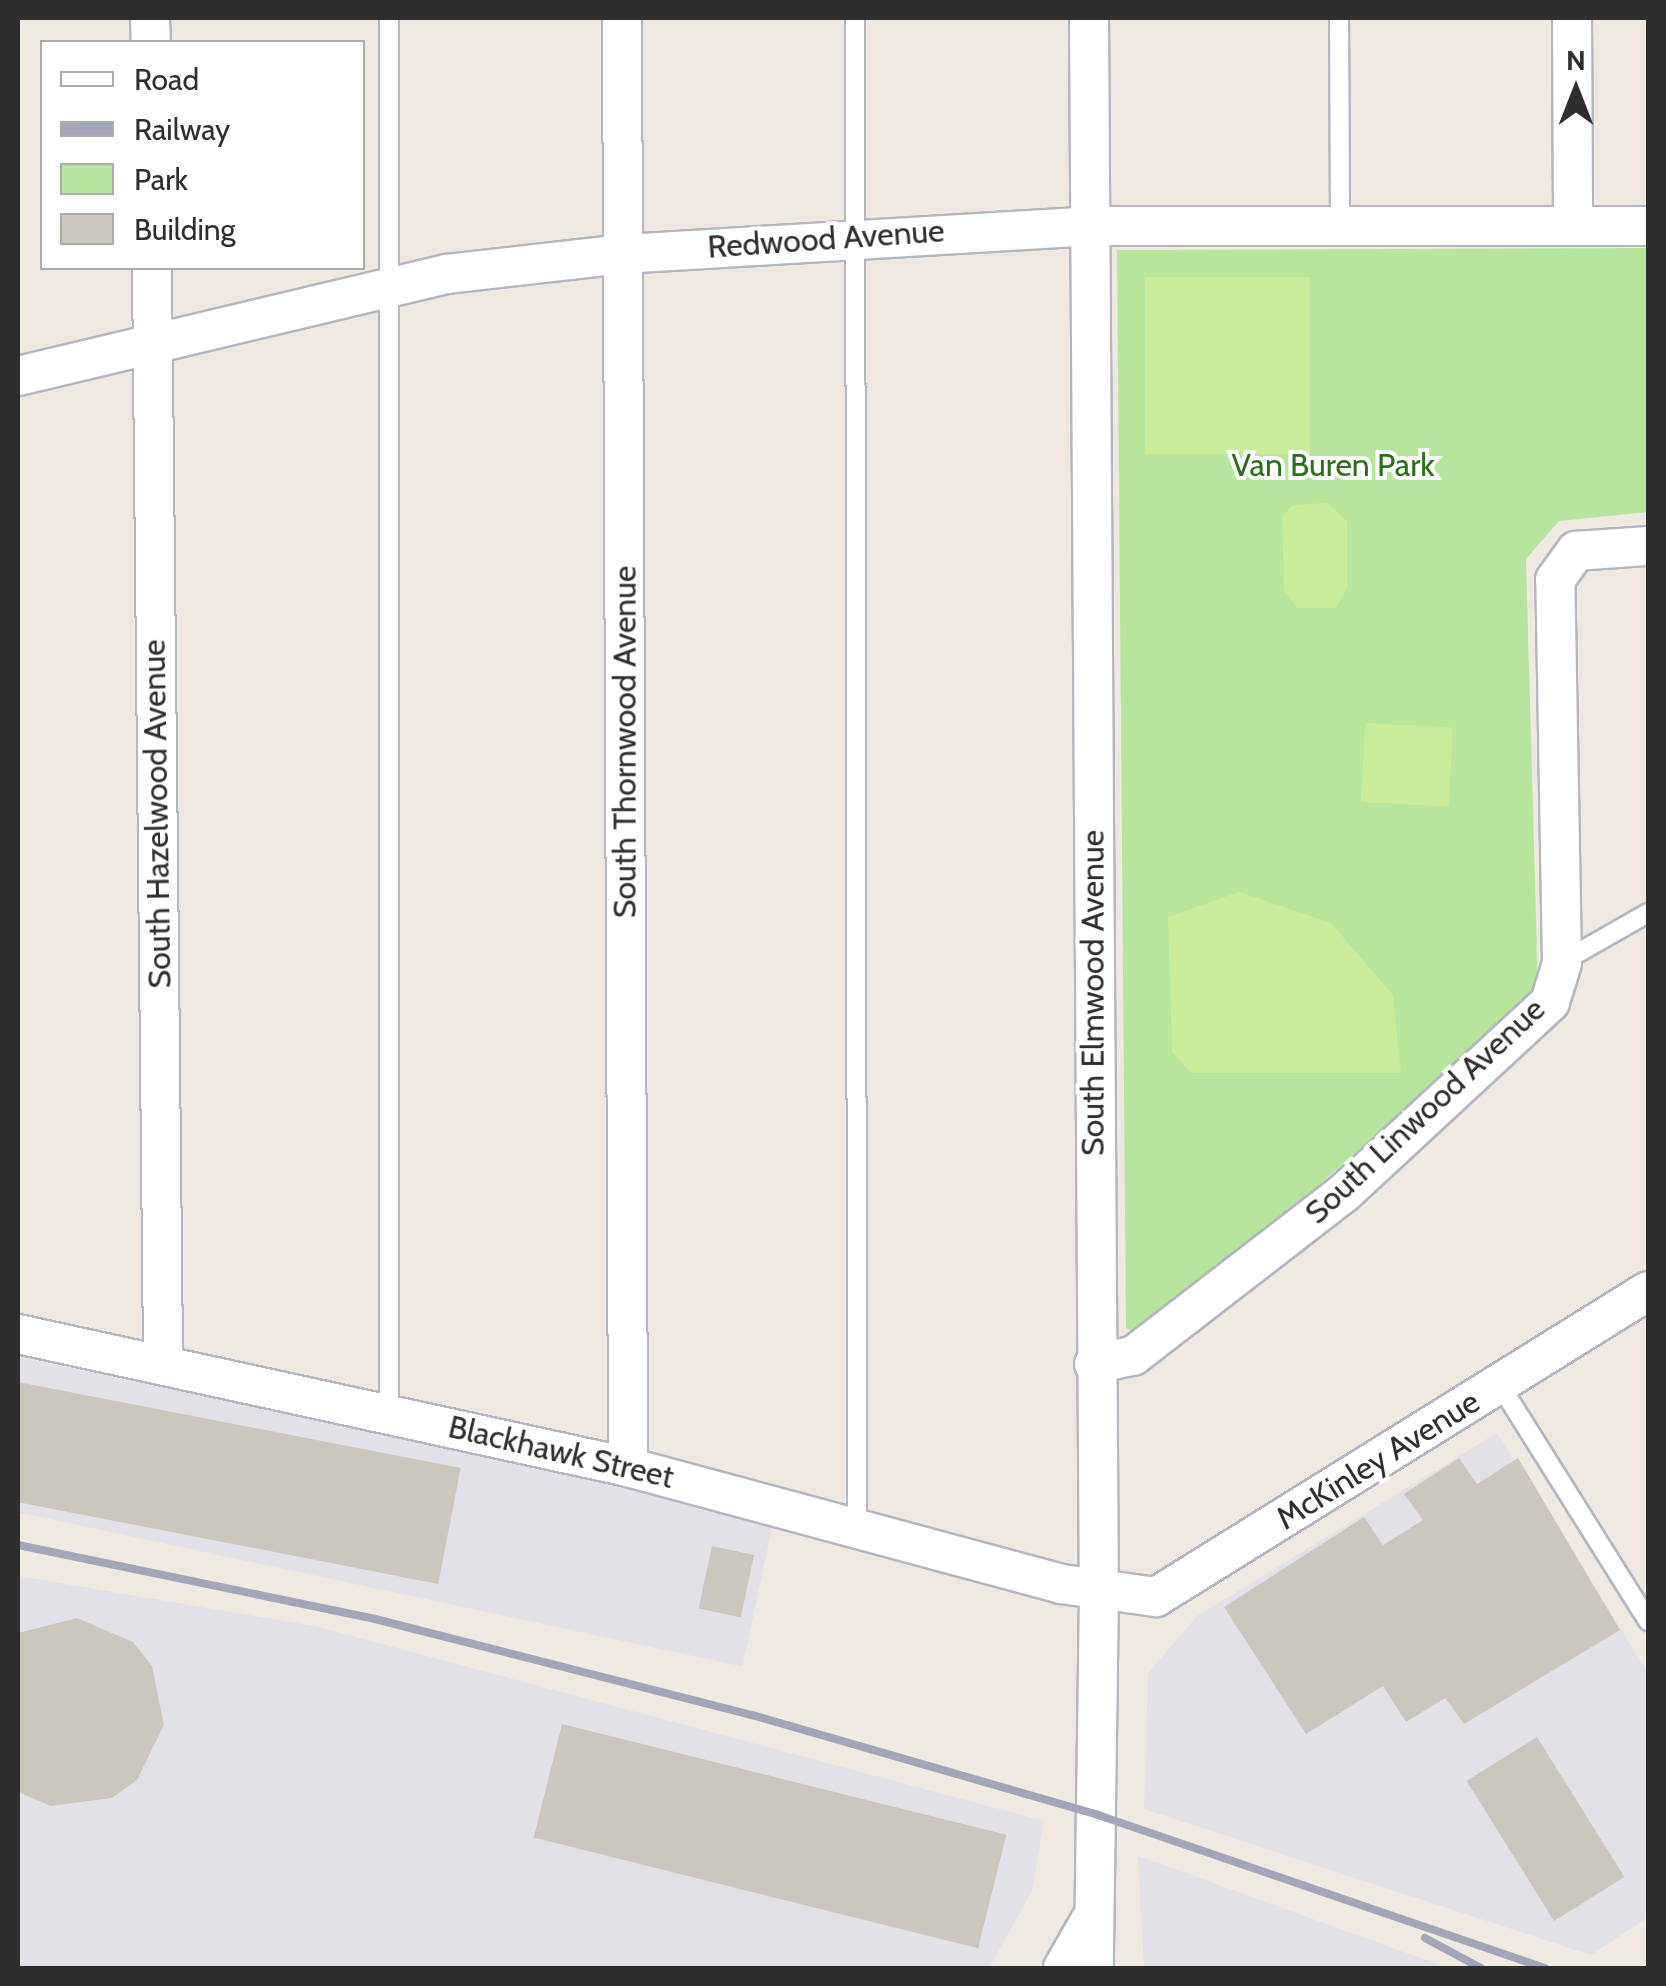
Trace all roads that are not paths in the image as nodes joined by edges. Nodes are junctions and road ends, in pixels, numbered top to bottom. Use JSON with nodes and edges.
{"nodes":[{"id":1,"x":389,"y":18,"type":"edge"},
{"id":2,"x":622,"y":18,"type":"edge"},
{"id":3,"x":855,"y":18,"type":"edge"},
{"id":4,"x":1089,"y":18,"type":"edge"},
{"id":5,"x":1339,"y":18,"type":"edge"},
{"id":6,"x":1572,"y":18,"type":"edge"},
{"id":7,"x":1090,"y":226,"type":"junction"},
{"id":8,"x":1573,"y":226,"type":"junction"},
{"id":9,"x":1648,"y":226,"type":"edge"},
{"id":10,"x":1340,"y":228,"type":"junction"},
{"id":11,"x":856,"y":236,"type":"junction"},
{"id":12,"x":623,"y":254,"type":"junction"},
{"id":13,"x":152,"y":270,"type":"edge"},
{"id":14,"x":393,"y":285,"type":"junction"},
{"id":15,"x":153,"y":340,"type":"junction"},
{"id":16,"x":18,"y":376,"type":"edge"},
{"id":17,"x":1648,"y":546,"type":"edge"},
{"id":18,"x":1648,"y":912,"type":"edge"},
{"id":19,"x":1562,"y":963,"type":"junction"},
{"id":20,"x":1648,"y":1291,"type":"edge"},
{"id":21,"x":18,"y":1334,"type":"edge"},
{"id":22,"x":163,"y":1361,"type":"junction"},
{"id":23,"x":1094,"y":1364,"type":"junction"},
{"id":24,"x":1500,"y":1385,"type":"junction"},
{"id":25,"x":389,"y":1411,"type":"junction"},
{"id":26,"x":628,"y":1467,"type":"junction"},
{"id":27,"x":857,"y":1525,"type":"junction"},
{"id":28,"x":1099,"y":1592,"type":"junction"},
{"id":29,"x":1648,"y":1621,"type":"edge"},
{"id":30,"x":1092,"y":1919,"type":"junction"},
{"id":31,"x":1063,"y":1968,"type":"edge"},
{"id":32,"x":1094,"y":1968,"type":"edge"}],
"edges":[{"from":1,"to":14,"type":"lane"},
{"from":2,"to":12,"type":"street","name":"South Thornwood Avenue"},
{"from":3,"to":11,"type":"lane"},
{"from":4,"to":7,"type":"street","name":"South Elmwood Avenue"},
{"from":5,"to":10,"type":"lane"},
{"from":6,"to":8,"type":"street"},
{"from":7,"to":10,"type":"street","name":"Redwood Avenue"},
{"from":7,"to":11,"type":"street","name":"Redwood Avenue"},
{"from":7,"to":23,"type":"street","name":"South Elmwood Avenue"},
{"from":8,"to":9,"type":"street","name":"Redwood Avenue"},
{"from":8,"to":10,"type":"street","name":"Redwood Avenue"},
{"from":11,"to":12,"type":"street","name":"Redwood Avenue"},
{"from":11,"to":27,"type":"lane"},
{"from":12,"to":14,"type":"street","name":"Redwood Avenue"},
{"from":12,"to":26,"type":"street","name":"South Thornwood Avenue"},
{"from":13,"to":15,"type":"street","name":"South Hazelwood Avenue"},
{"from":14,"to":15,"type":"street","name":"Redwood Avenue"},
{"from":14,"to":25,"type":"lane"},
{"from":15,"to":16,"type":"street","name":"Redwood Avenue"},
{"from":15,"to":22,"type":"street","name":"South Hazelwood Avenue"},
{"from":17,"to":19,"type":"street","name":"South Linwood Avenue"},
{"from":18,"to":19,"type":"lane"},
{"from":19,"to":23,"type":"street","name":"South Linwood Avenue"},
{"from":20,"to":24,"type":"street","name":"McKinley Avenue"},
{"from":21,"to":22,"type":"street","name":"Blackhawk Street"},
{"from":22,"to":25,"type":"street","name":"Blackhawk Street"},
{"from":23,"to":28,"type":"street","name":"South Elmwood Avenue"},
{"from":24,"to":28,"type":"street","name":"McKinley Avenue"},
{"from":24,"to":29,"type":"lane"},
{"from":25,"to":26,"type":"street","name":"Blackhawk Street"},
{"from":26,"to":27,"type":"street","name":"Blackhawk Street"},
{"from":27,"to":28,"type":"street","name":"Blackhawk Street"},
{"from":28,"to":30,"type":"street","name":"South Elmwood Avenue"},
{"from":30,"to":31,"type":"street"},
{"from":30,"to":32,"type":"street","name":"South Elmwood Avenue"}]}
